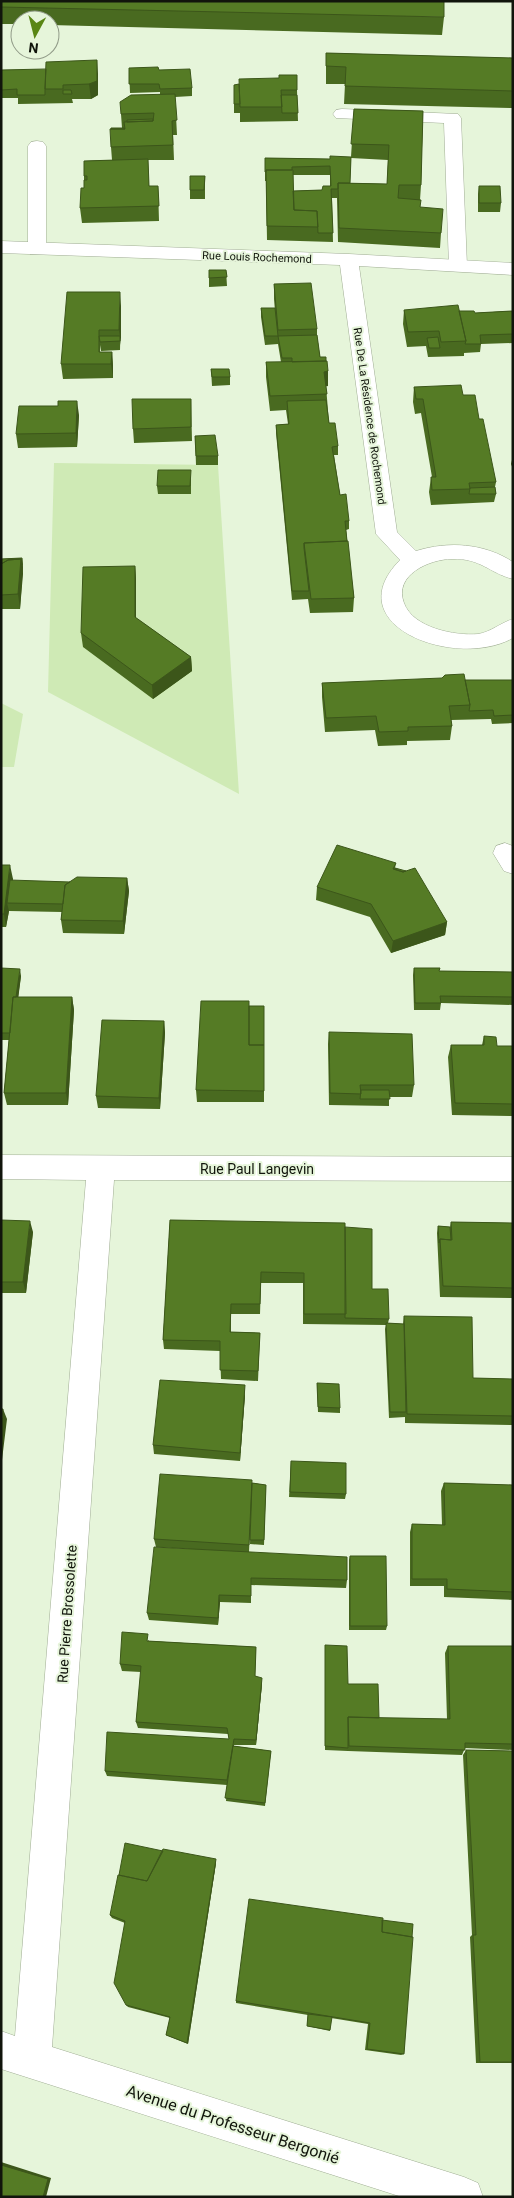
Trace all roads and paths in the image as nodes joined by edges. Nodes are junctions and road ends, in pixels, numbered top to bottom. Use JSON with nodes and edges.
{"nodes":[{"id":1,"x":342,"y":114,"type":"dead end"},
{"id":2,"x":37,"y":146,"type":"dead end"},
{"id":3,"x":1,"y":248,"type":"edge"},
{"id":4,"x":37,"y":250,"type":"junction"},
{"id":5,"x":349,"y":260,"type":"junction"},
{"id":6,"x":458,"y":266,"type":"junction"},
{"id":7,"x":513,"y":269,"type":"edge"},
{"id":8,"x":414,"y":562,"type":"junction"},
{"id":9,"x":513,"y":572,"type":"edge"},
{"id":10,"x":513,"y":627,"type":"edge"},
{"id":11,"x":1,"y":1167,"type":"edge"},
{"id":12,"x":101,"y":1168,"type":"junction"},
{"id":13,"x":513,"y":1169,"type":"edge"},
{"id":14,"x":17,"y":2055,"type":"edge"},
{"id":15,"x":464,"y":2197,"type":"edge"}],
"edges":[{"from":1,"to":6,"type":"street"},
{"from":2,"to":4,"type":"street"},
{"from":3,"to":4,"type":"street","name":"Rue Louis Rochemond"},
{"from":4,"to":5,"type":"street","name":"Rue Louis Rochemond"},
{"from":5,"to":6,"type":"street","name":"Rue Louis Rochemond"},
{"from":5,"to":8,"type":"street","name":"Rue De La Résidence de Rochemond"},
{"from":6,"to":7,"type":"street","name":"Rue Louis Rochemond"},
{"from":8,"to":9,"type":"street"},
{"from":8,"to":10,"type":"street"},
{"from":11,"to":12,"type":"street","name":"Rue Paul Langevin"},
{"from":12,"to":13,"type":"street","name":"Rue Paul Langevin"},
{"from":12,"to":14,"type":"street","name":"Rue Pierre Brossolette"},
{"from":14,"to":15,"type":"street","name":"Avenue du Professeur Bergonié"}]}
